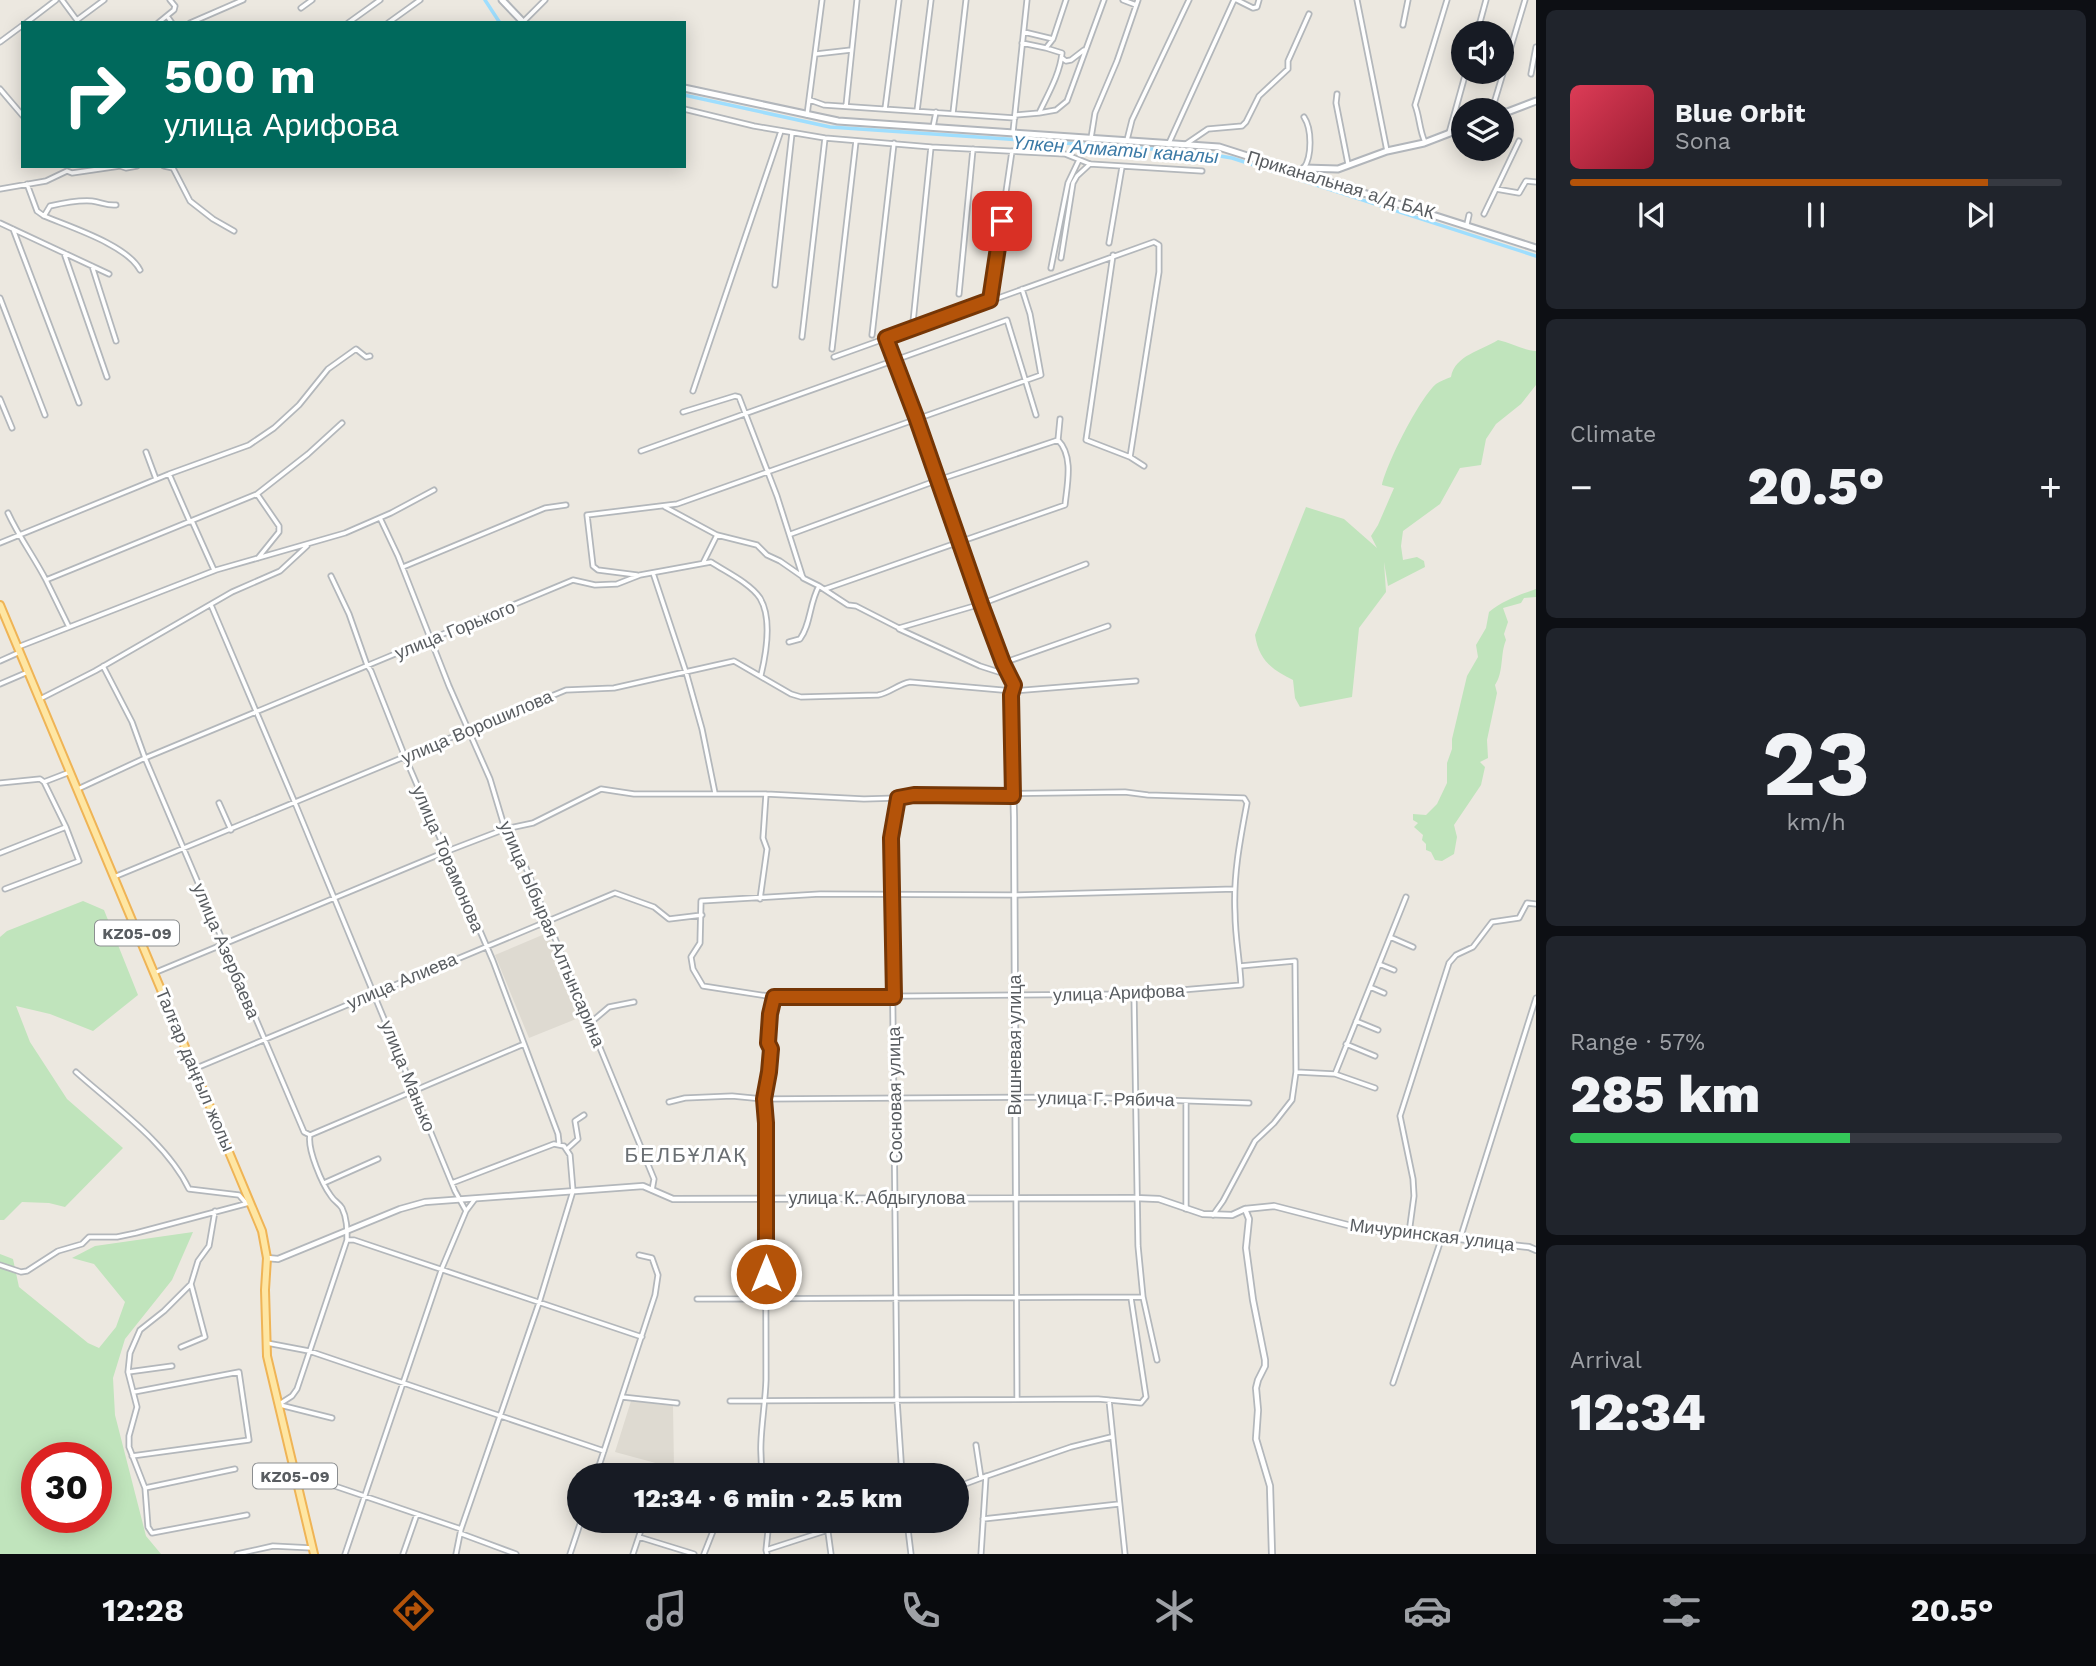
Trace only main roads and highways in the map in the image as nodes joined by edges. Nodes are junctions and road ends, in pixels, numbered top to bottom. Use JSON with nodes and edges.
{"nodes":[{"id":1,"x":502,"y":0,"type":"edge"},
{"id":2,"x":523,"y":21,"type":"edge"},
{"id":3,"x":686,"y":88,"type":"edge"},
{"id":4,"x":1536,"y":102,"type":"edge"},
{"id":5,"x":1514,"y":110,"type":"edge"},
{"id":6,"x":1451,"y":132,"type":"edge"},
{"id":7,"x":1303,"y":171,"type":"junction"},
{"id":8,"x":1536,"y":248,"type":"edge"},
{"id":9,"x":0,"y":605,"type":"edge"},
{"id":10,"x":313,"y":1551,"type":"edge"}],
"edges":[{"from":1,"to":2,"type":"main road"},
{"from":3,"to":7,"type":"main road","name":"Приканальная а/д БАК"},
{"from":4,"to":5,"type":"main road"},
{"from":6,"to":7,"type":"main road"},
{"from":7,"to":8,"type":"main road","name":"Приканальная а/д БАК"},
{"from":9,"to":10,"type":"main road","name":"Талғар даңғыл жолы","number":"KZ05-09"}]}
